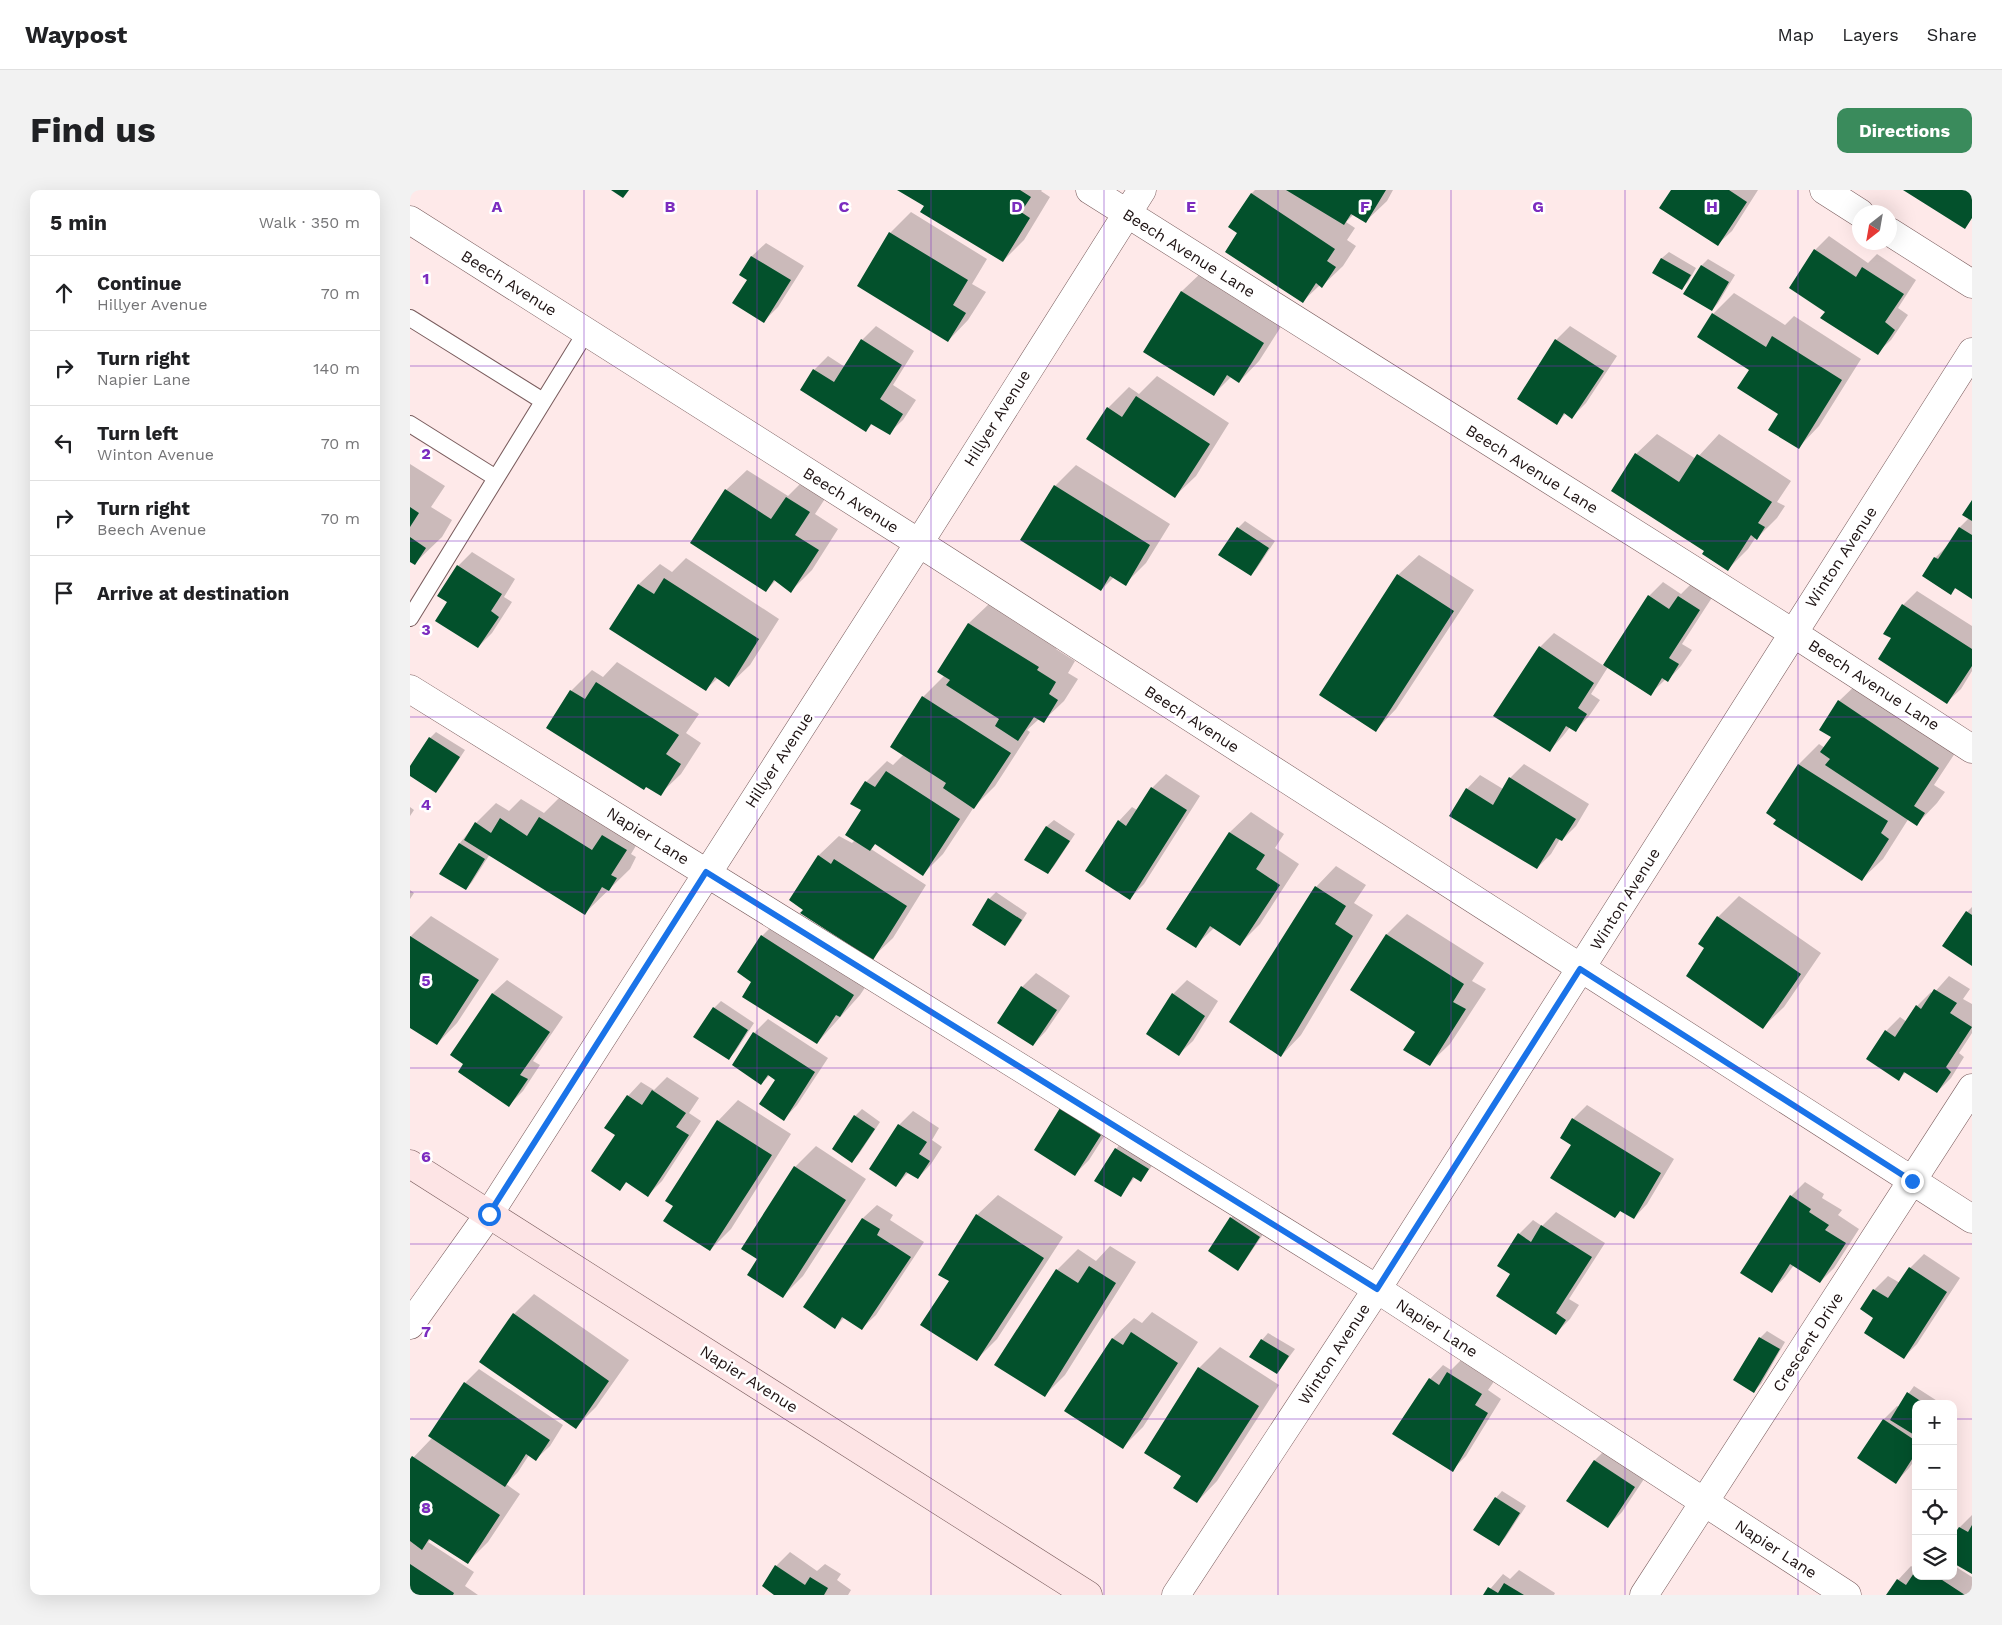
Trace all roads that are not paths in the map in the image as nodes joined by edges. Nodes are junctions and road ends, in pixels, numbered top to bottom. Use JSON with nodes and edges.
{"nodes":[{"id":1,"x":1090,"y":190,"type":"edge"},
{"id":2,"x":1142,"y":190,"type":"edge"},
{"id":3,"x":1824,"y":190,"type":"edge"},
{"id":4,"x":1852,"y":208,"type":"edge"},
{"id":5,"x":1126,"y":214,"type":"junction"},
{"id":6,"x":410,"y":220,"type":"edge"},
{"id":7,"x":1897,"y":236,"type":"edge"},
{"id":8,"x":1972,"y":284,"type":"edge"},
{"id":9,"x":410,"y":318,"type":"edge"},
{"id":10,"x":586,"y":332,"type":"junction"},
{"id":11,"x":1972,"y":352,"type":"edge"},
{"id":12,"x":544,"y":401,"type":"junction"},
{"id":13,"x":410,"y":424,"type":"edge"},
{"id":14,"x":496,"y":478,"type":"junction"},
{"id":15,"x":919,"y":543,"type":"junction"},
{"id":16,"x":410,"y":618,"type":"edge"},
{"id":17,"x":1793,"y":633,"type":"junction"},
{"id":18,"x":410,"y":690,"type":"edge"},
{"id":19,"x":1972,"y":749,"type":"edge"},
{"id":20,"x":706,"y":872,"type":"junction"},
{"id":21,"x":1580,"y":969,"type":"junction"},
{"id":22,"x":1972,"y":1088,"type":"edge"},
{"id":23,"x":410,"y":1164,"type":"edge"},
{"id":24,"x":1912,"y":1181,"type":"junction"},
{"id":25,"x":489,"y":1214,"type":"junction"},
{"id":26,"x":1972,"y":1219,"type":"edge"},
{"id":27,"x":1377,"y":1289,"type":"junction"},
{"id":28,"x":410,"y":1325,"type":"edge"},
{"id":29,"x":1704,"y":1502,"type":"junction"},
{"id":30,"x":1088,"y":1595,"type":"edge"},
{"id":31,"x":1176,"y":1595,"type":"edge"},
{"id":32,"x":1644,"y":1595,"type":"edge"},
{"id":33,"x":1847,"y":1595,"type":"edge"}],
"edges":[{"from":1,"to":5,"type":"street","name":"Beech Avenue Lane"},
{"from":2,"to":5,"type":"street","name":"Hillyer Avenue"},
{"from":3,"to":4,"type":"street"},
{"from":5,"to":15,"type":"street","name":"Hillyer Avenue"},
{"from":5,"to":17,"type":"street","name":"Beech Avenue Lane"},
{"from":6,"to":10,"type":"street","name":"Beech Avenue"},
{"from":7,"to":8,"type":"street"},
{"from":9,"to":12,"type":"lane"},
{"from":10,"to":12,"type":"lane"},
{"from":10,"to":15,"type":"street","name":"Beech Avenue"},
{"from":11,"to":17,"type":"street","name":"Winton Avenue"},
{"from":12,"to":14,"type":"lane"},
{"from":13,"to":14,"type":"lane"},
{"from":14,"to":16,"type":"lane"},
{"from":15,"to":20,"type":"street","name":"Hillyer Avenue"},
{"from":15,"to":21,"type":"street","name":"Beech Avenue"},
{"from":17,"to":19,"type":"street","name":"Beech Avenue Lane"},
{"from":17,"to":21,"type":"street","name":"Winton Avenue"},
{"from":18,"to":20,"type":"street","name":"Napier Lane"},
{"from":20,"to":25,"type":"street","name":"Hillyer Avenue"},
{"from":20,"to":27,"type":"street","name":"Napier Lane"},
{"from":21,"to":24,"type":"street","name":"Beech Avenue"},
{"from":21,"to":27,"type":"street","name":"Winton Avenue"},
{"from":22,"to":24,"type":"street","name":"Crescent Drive"},
{"from":23,"to":25,"type":"street","name":"Napier Avenue"},
{"from":24,"to":26,"type":"street","name":"Beech Avenue"},
{"from":24,"to":29,"type":"street","name":"Crescent Drive"},
{"from":25,"to":28,"type":"street","name":"Hillyer Avenue"},
{"from":25,"to":30,"type":"street","name":"Napier Avenue"},
{"from":27,"to":29,"type":"street","name":"Napier Lane"},
{"from":27,"to":31,"type":"street","name":"Winton Avenue"},
{"from":29,"to":32,"type":"street","name":"Crescent Drive"},
{"from":29,"to":33,"type":"street","name":"Napier Lane"}]}
